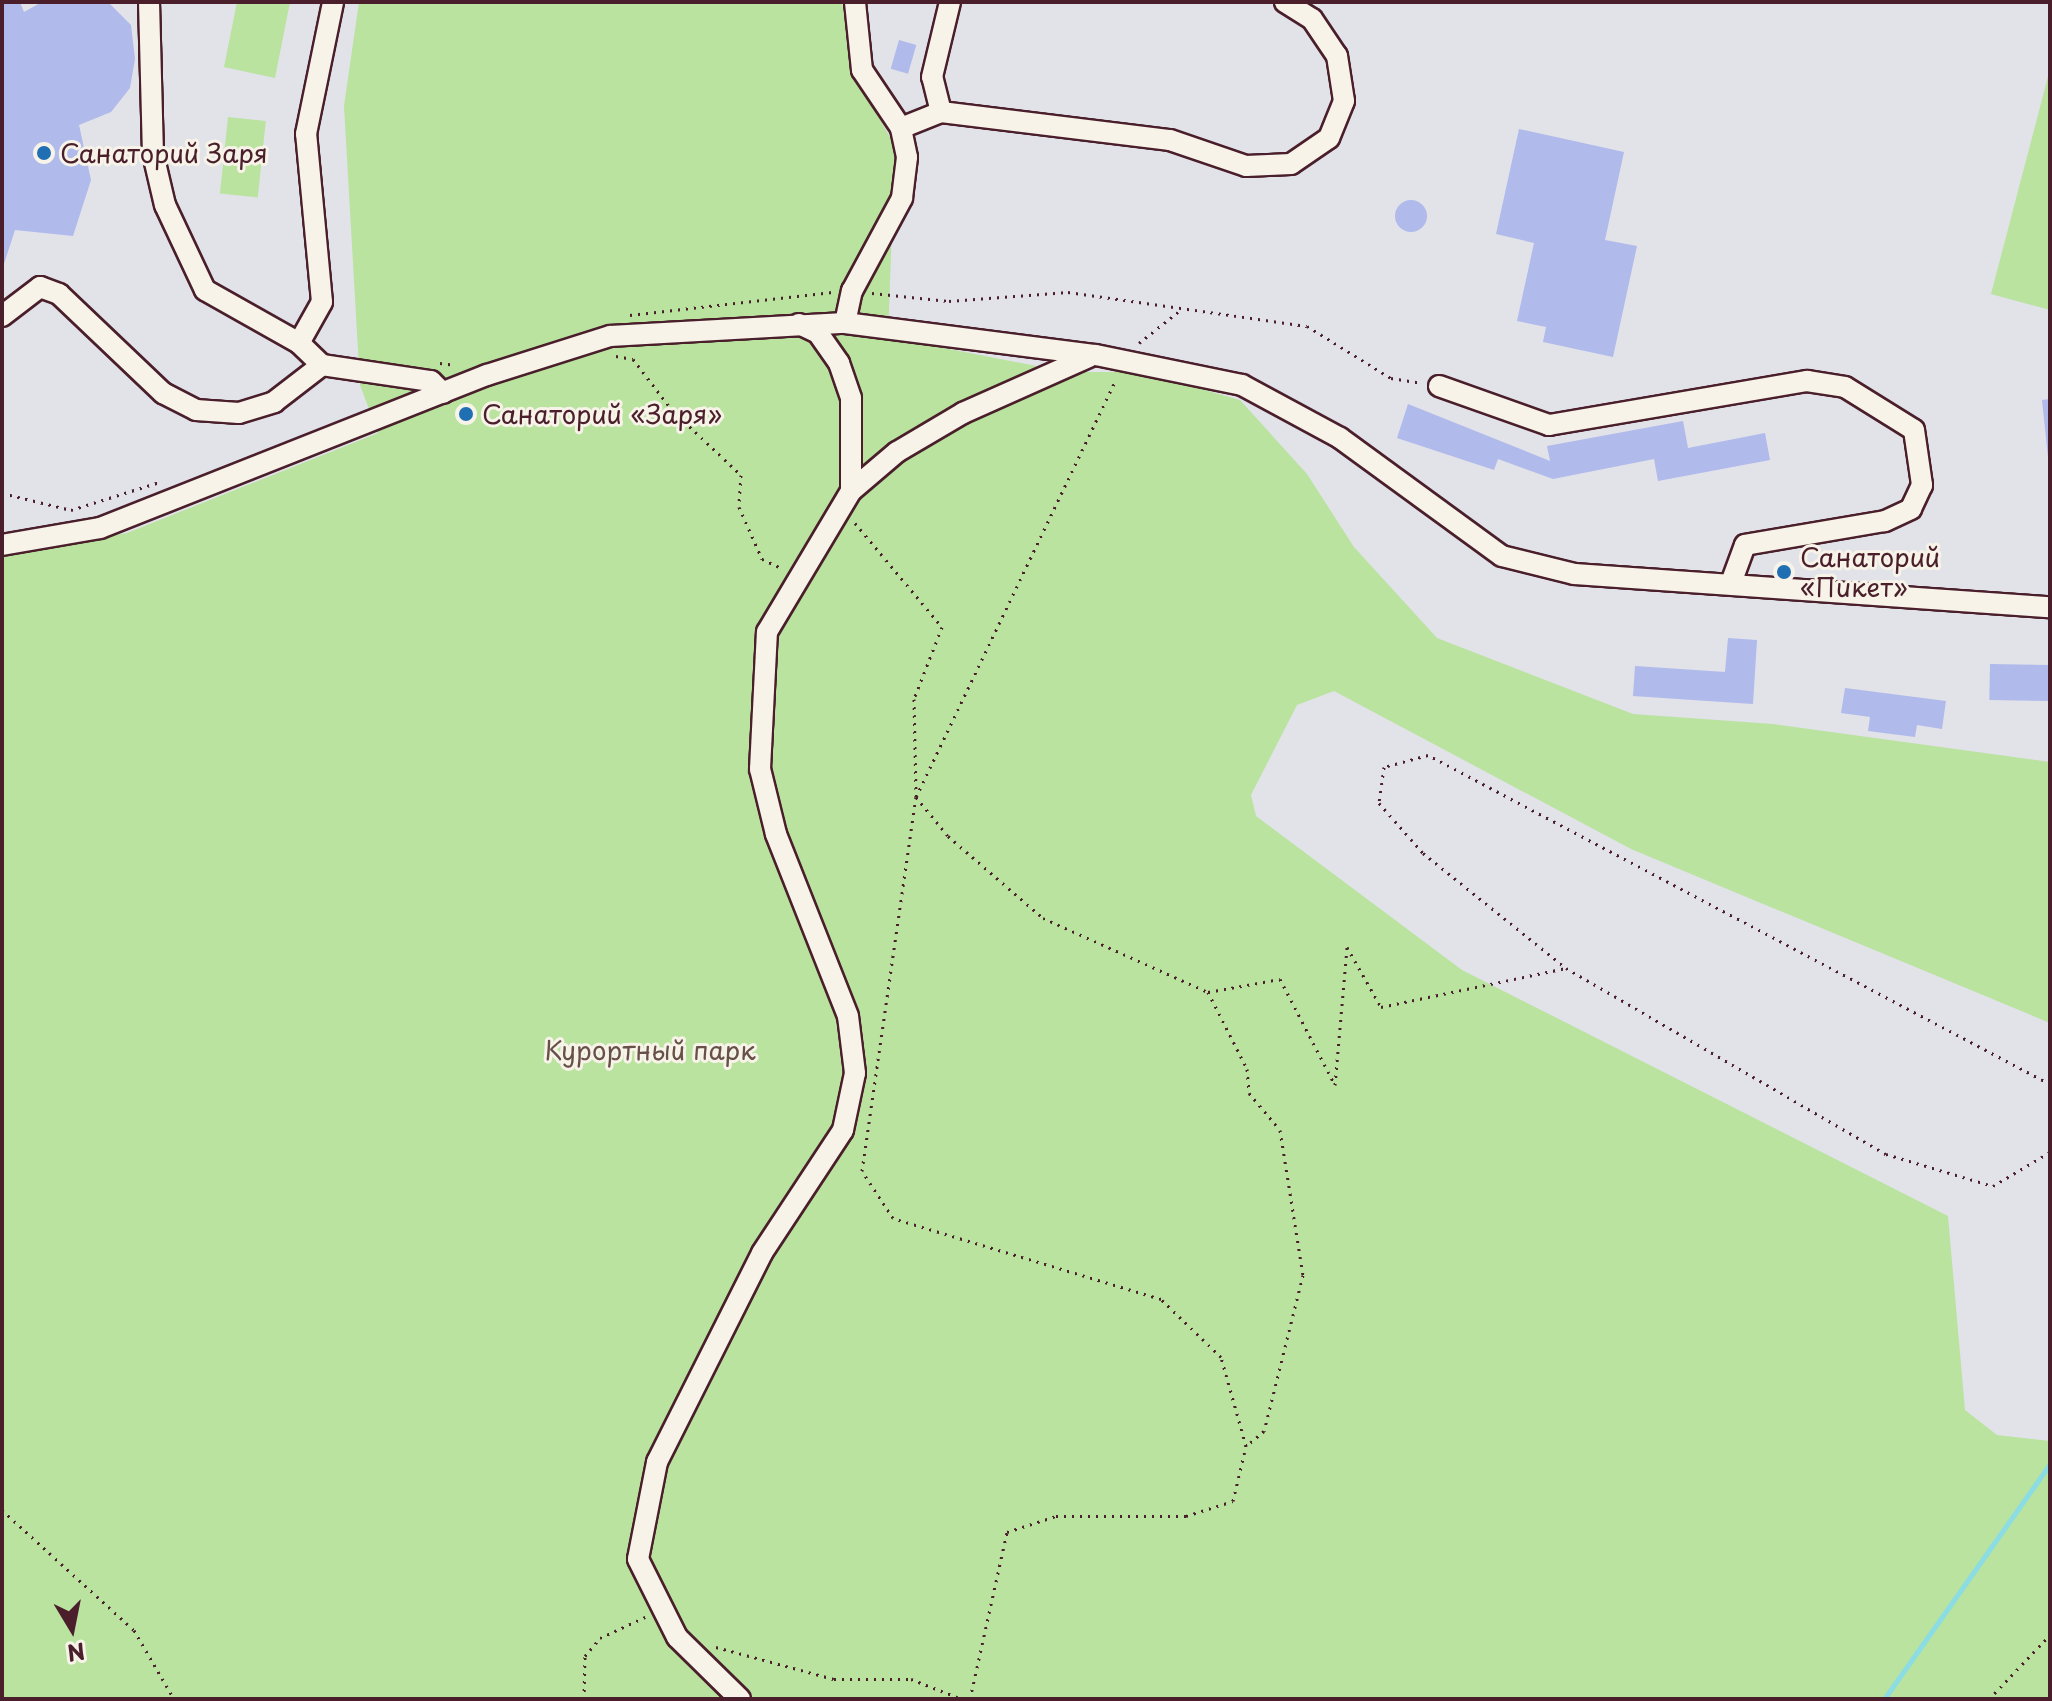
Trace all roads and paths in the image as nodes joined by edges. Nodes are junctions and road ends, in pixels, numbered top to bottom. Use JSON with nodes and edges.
{"nodes":[{"id":1,"x":149,"y":2,"type":"edge"},
{"id":2,"x":333,"y":2,"type":"edge"},
{"id":3,"x":855,"y":2,"type":"edge"},
{"id":4,"x":950,"y":2,"type":"edge"},
{"id":5,"x":1285,"y":2,"type":"edge"},
{"id":6,"x":941,"y":112,"type":"junction"},
{"id":7,"x":901,"y":128,"type":"junction"},
{"id":8,"x":2,"y":316,"type":"edge"},
{"id":9,"x":796,"y":323,"type":"junction"},
{"id":10,"x":845,"y":323,"type":"junction"},
{"id":11,"x":299,"y":343,"type":"junction"},
{"id":12,"x":611,"y":355,"type":"dead end"},
{"id":13,"x":1096,"y":355,"type":"junction"},
{"id":14,"x":1126,"y":359,"type":"junction"},
{"id":15,"x":322,"y":365,"type":"junction"},
{"id":16,"x":1439,"y":386,"type":"joint"},
{"id":17,"x":443,"y":393,"type":"junction"},
{"id":18,"x":846,"y":498,"type":"junction"},
{"id":19,"x":2,"y":545,"type":"edge"},
{"id":20,"x":797,"y":576,"type":"junction"},
{"id":21,"x":1731,"y":583,"type":"junction"},
{"id":22,"x":2050,"y":607,"type":"edge"},
{"id":23,"x":916,"y":797,"type":"junction"},
{"id":24,"x":1566,"y":968,"type":"junction"},
{"id":25,"x":1208,"y":992,"type":"junction"},
{"id":26,"x":2050,"y":1084,"type":"edge"},
{"id":27,"x":2050,"y":1152,"type":"edge"},
{"id":28,"x":1246,"y":1446,"type":"junction"},
{"id":29,"x":2,"y":1510,"type":"edge"},
{"id":30,"x":659,"y":1611,"type":"junction"},
{"id":31,"x":2050,"y":1635,"type":"edge"},
{"id":32,"x":710,"y":1646,"type":"dead end"},
{"id":33,"x":174,"y":1699,"type":"edge"},
{"id":34,"x":584,"y":1699,"type":"edge"},
{"id":35,"x":740,"y":1699,"type":"edge"},
{"id":36,"x":962,"y":1699,"type":"edge"},
{"id":37,"x":970,"y":1699,"type":"edge"},
{"id":38,"x":1989,"y":1699,"type":"edge"}],
"edges":[{"from":1,"to":11,"type":"street"},
{"from":2,"to":11,"type":"street"},
{"from":3,"to":7,"type":"street"},
{"from":4,"to":6,"type":"street"},
{"from":5,"to":6,"type":"street"},
{"from":6,"to":7,"type":"street"},
{"from":7,"to":10,"type":"street"},
{"from":8,"to":15,"type":"street"},
{"from":9,"to":10,"type":"street"},
{"from":9,"to":17,"type":"street"},
{"from":9,"to":18,"type":"street"},
{"from":10,"to":13,"type":"street"},
{"from":11,"to":15,"type":"street"},
{"from":12,"to":20,"type":"path"},
{"from":13,"to":14,"type":"street"},
{"from":13,"to":18,"type":"street"},
{"from":14,"to":16,"type":"path"},
{"from":14,"to":21,"type":"street"},
{"from":14,"to":23,"type":"path"},
{"from":15,"to":17,"type":"street"},
{"from":16,"to":21,"type":"street"},
{"from":17,"to":19,"type":"street"},
{"from":18,"to":20,"type":"street"},
{"from":18,"to":23,"type":"path"},
{"from":20,"to":30,"type":"street"},
{"from":21,"to":22,"type":"street"},
{"from":23,"to":25,"type":"path"},
{"from":23,"to":28,"type":"path"},
{"from":24,"to":25,"type":"path"},
{"from":24,"to":26,"type":"path"},
{"from":24,"to":27,"type":"path"},
{"from":25,"to":28,"type":"path"},
{"from":28,"to":37,"type":"path"},
{"from":29,"to":33,"type":"path"},
{"from":30,"to":34,"type":"path"},
{"from":30,"to":35,"type":"street"},
{"from":31,"to":38,"type":"path"},
{"from":32,"to":36,"type":"path"}]}
